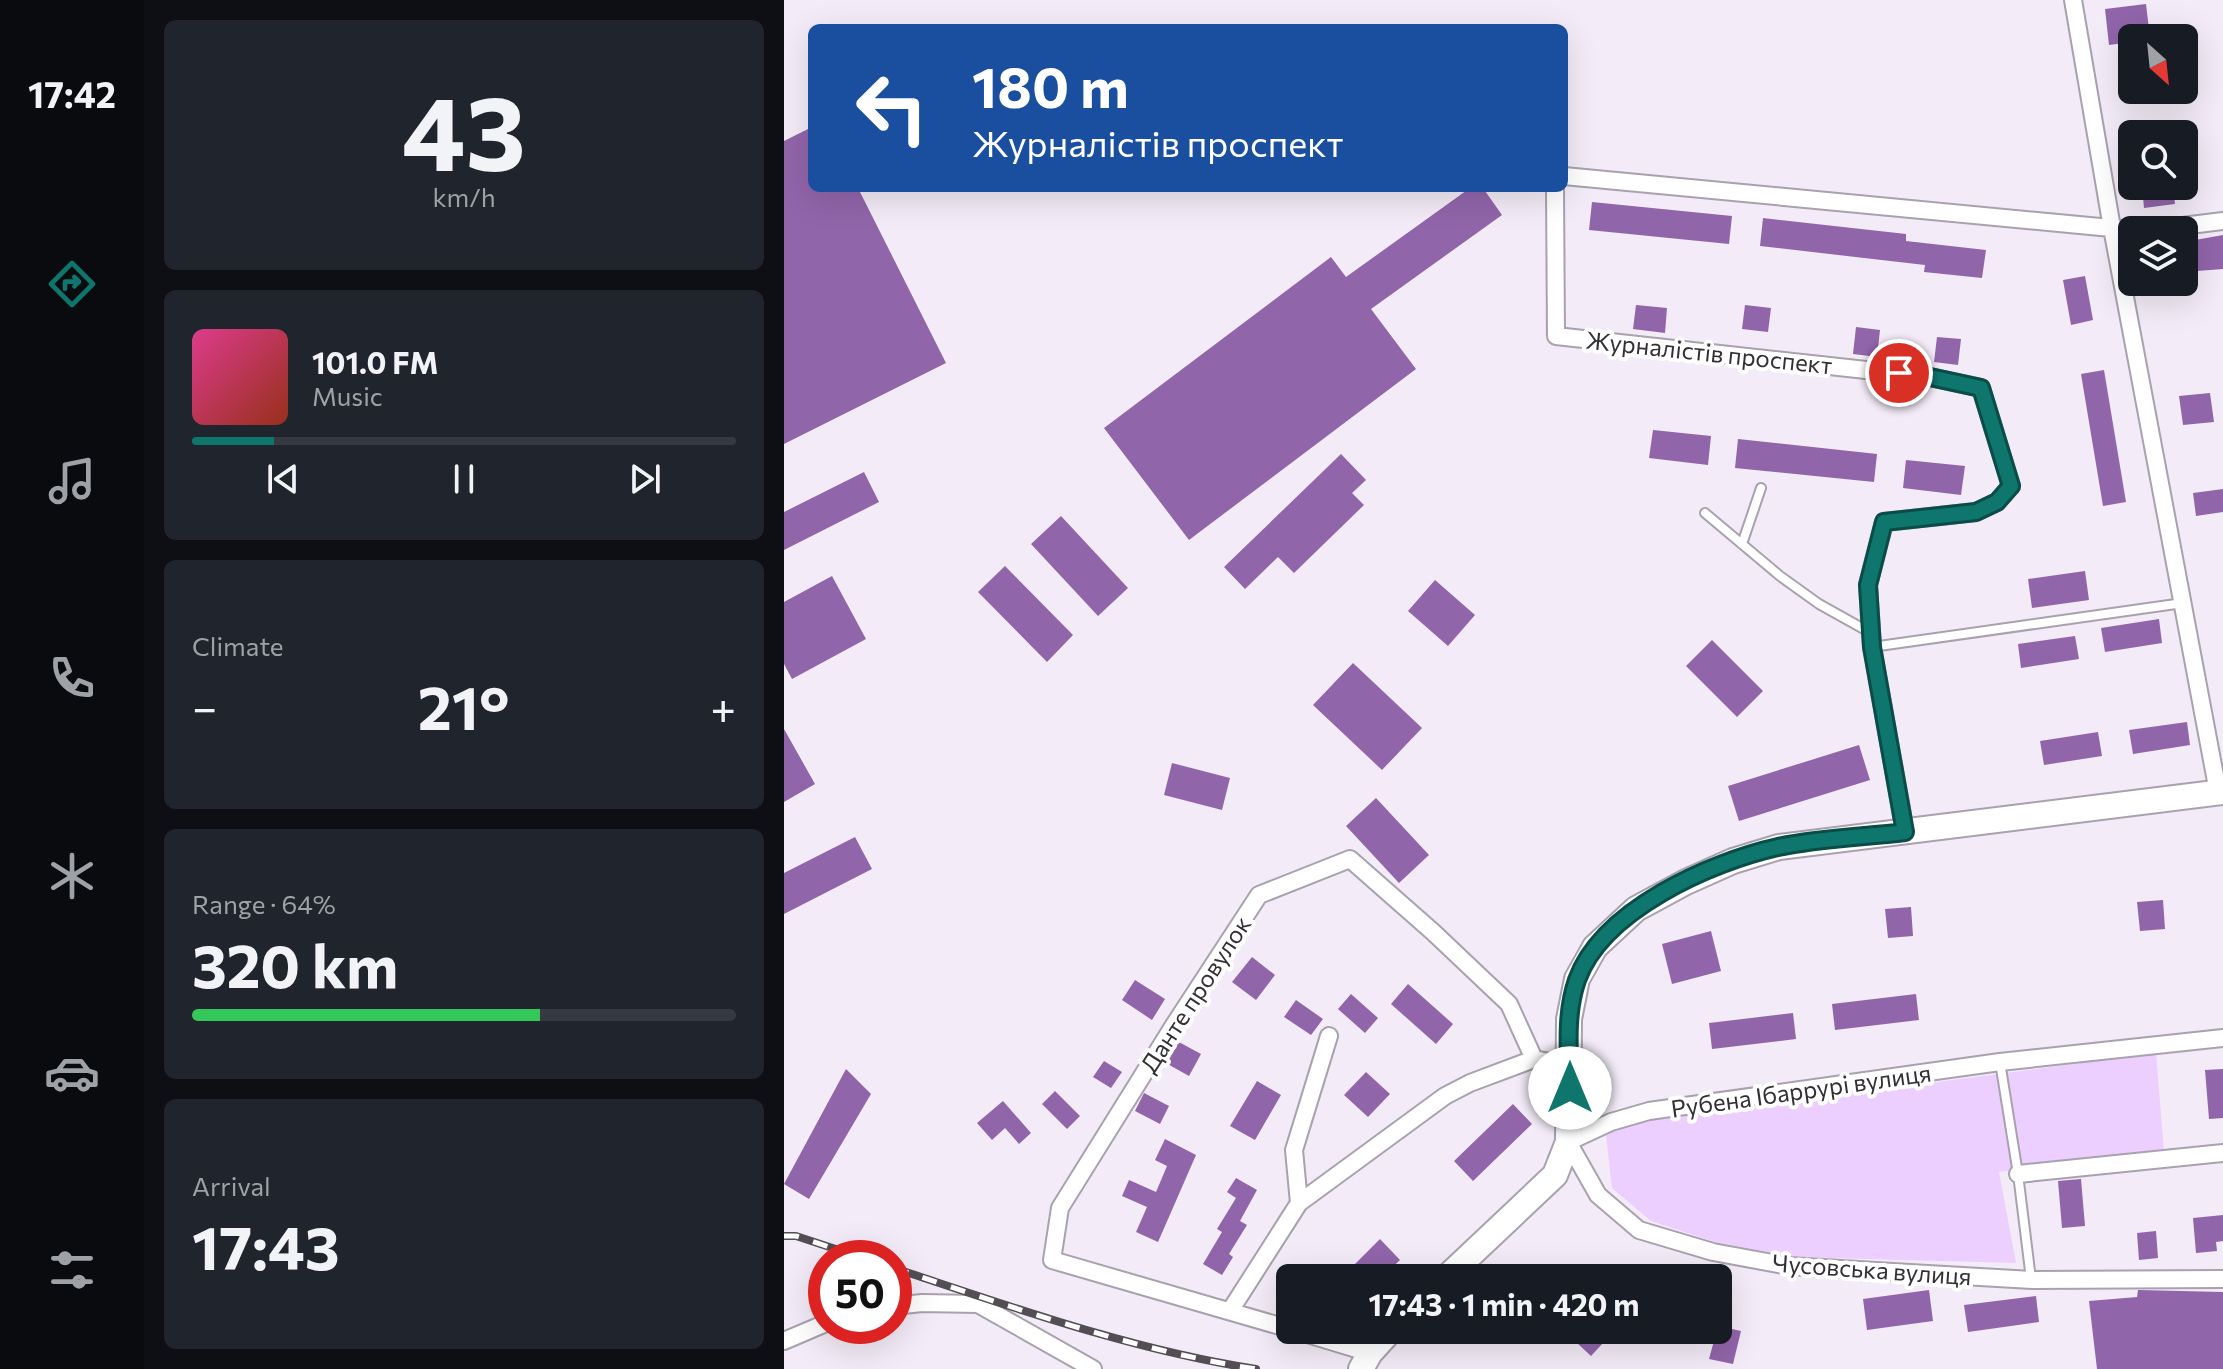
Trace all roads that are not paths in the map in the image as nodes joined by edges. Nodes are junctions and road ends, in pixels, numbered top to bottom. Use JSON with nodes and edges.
{"nodes":[{"id":1,"x":2073,"y":0,"type":"edge"},
{"id":2,"x":1568,"y":176,"type":"edge"},
{"id":3,"x":1555,"y":192,"type":"edge"},
{"id":4,"x":2223,"y":221,"type":"edge"},
{"id":5,"x":2198,"y":224,"type":"edge"},
{"id":6,"x":2112,"y":228,"type":"junction"},
{"id":7,"x":2118,"y":229,"type":"edge"},
{"id":8,"x":1761,"y":488,"type":"dead end"},
{"id":9,"x":1705,"y":513,"type":"dead end"},
{"id":10,"x":1742,"y":544,"type":"junction"},
{"id":11,"x":2183,"y":603,"type":"junction"},
{"id":12,"x":1872,"y":640,"type":"junction"},
{"id":13,"x":2221,"y":792,"type":"edge"},
{"id":14,"x":1905,"y":832,"type":"junction"},
{"id":15,"x":1329,"y":1036,"type":"dead end"},
{"id":16,"x":2223,"y":1038,"type":"edge"},
{"id":17,"x":1534,"y":1059,"type":"junction"},
{"id":18,"x":2000,"y":1062,"type":"junction"},
{"id":19,"x":1570,"y":1066,"type":"junction"},
{"id":20,"x":1568,"y":1142,"type":"junction"},
{"id":21,"x":2223,"y":1153,"type":"edge"},
{"id":22,"x":2018,"y":1174,"type":"junction"},
{"id":23,"x":1299,"y":1203,"type":"junction"},
{"id":24,"x":1461,"y":1264,"type":"edge"},
{"id":25,"x":2223,"y":1279,"type":"edge"},
{"id":26,"x":2032,"y":1280,"type":"junction"},
{"id":27,"x":912,"y":1304,"type":"edge"},
{"id":28,"x":1230,"y":1311,"type":"junction"},
{"id":29,"x":1276,"y":1324,"type":"edge"},
{"id":30,"x":808,"y":1331,"type":"edge"},
{"id":31,"x":784,"y":1341,"type":"edge"},
{"id":32,"x":1326,"y":1344,"type":"edge"},
{"id":33,"x":1379,"y":1344,"type":"edge"},
{"id":34,"x":1365,"y":1361,"type":"edge"},
{"id":35,"x":1093,"y":1369,"type":"edge"}],
"edges":[{"from":1,"to":6,"type":"street"},
{"from":2,"to":6,"type":"street"},
{"from":3,"to":12,"type":"street","name":"Журналістів проспект"},
{"from":4,"to":5,"type":"street"},
{"from":6,"to":7,"type":"street"},
{"from":6,"to":11,"type":"street"},
{"from":8,"to":10,"type":"lane"},
{"from":9,"to":10,"type":"lane"},
{"from":10,"to":12,"type":"lane"},
{"from":11,"to":12,"type":"lane"},
{"from":11,"to":13,"type":"street"},
{"from":12,"to":14,"type":"street","name":"Журналістів проспект"},
{"from":13,"to":14,"type":"main road"},
{"from":14,"to":19,"type":"main road"},
{"from":15,"to":23,"type":"street"},
{"from":16,"to":18,"type":"street","name":"Рубена Ібаррурі вулиця"},
{"from":17,"to":19,"type":"street"},
{"from":17,"to":23,"type":"street"},
{"from":17,"to":28,"type":"street","name":"Данте провулок"},
{"from":18,"to":20,"type":"street","name":"Рубена Ібаррурі вулиця"},
{"from":18,"to":22,"type":"lane"},
{"from":19,"to":20,"type":"main road"},
{"from":20,"to":24,"type":"main road"},
{"from":20,"to":26,"type":"street","name":"Чусовська вулиця"},
{"from":21,"to":22,"type":"street"},
{"from":22,"to":26,"type":"lane"},
{"from":23,"to":28,"type":"street"},
{"from":25,"to":26,"type":"street","name":"Чусовська вулиця"},
{"from":27,"to":35,"type":"street"},
{"from":28,"to":29,"type":"street","name":"Данте провулок"},
{"from":30,"to":31,"type":"street"},
{"from":32,"to":34,"type":"street","name":"Данте провулок"},
{"from":33,"to":34,"type":"main road"}]}
